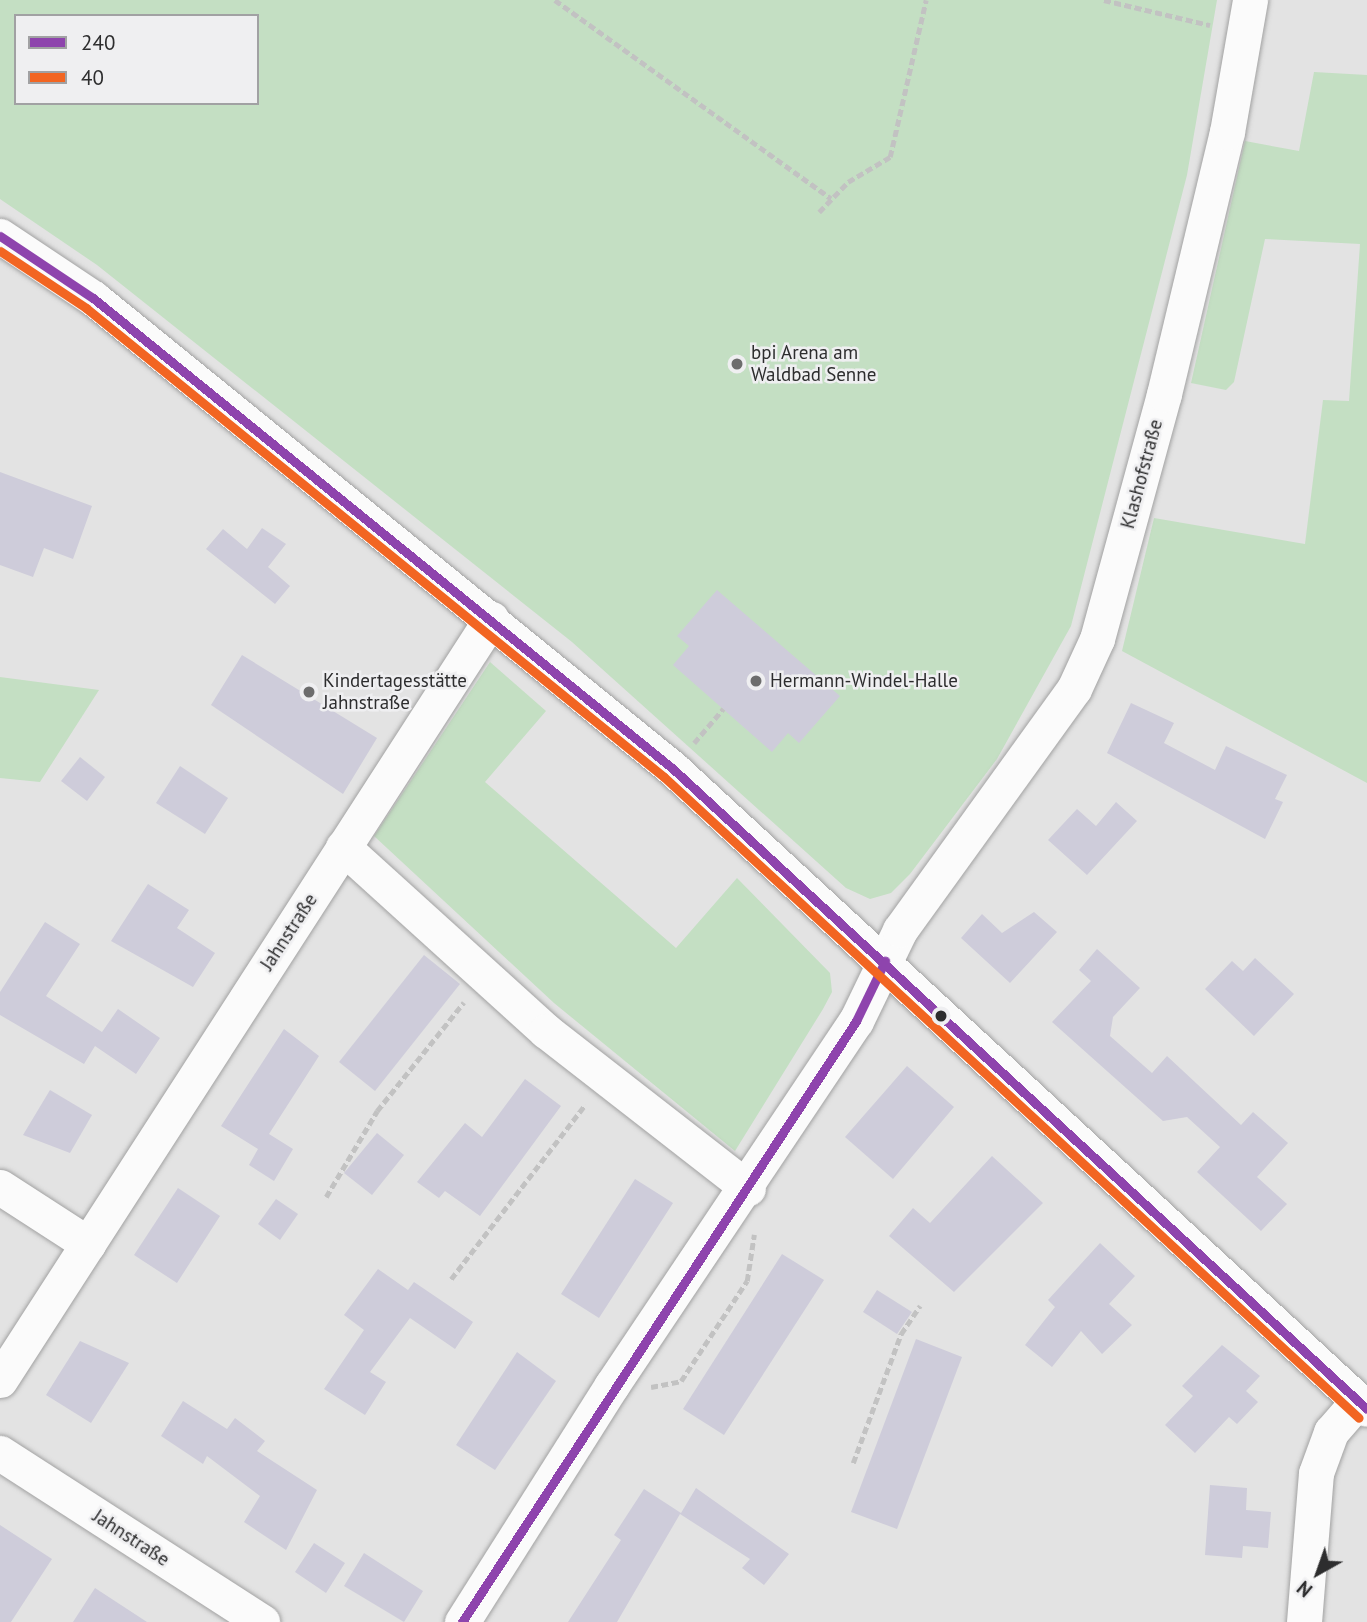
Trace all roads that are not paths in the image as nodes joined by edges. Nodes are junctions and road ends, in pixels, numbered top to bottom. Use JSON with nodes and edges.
{"nodes":[{"id":1,"x":1247,"y":16,"type":"edge"},
{"id":2,"x":0,"y":236,"type":"edge"},
{"id":3,"x":491,"y":619,"type":"junction"},
{"id":4,"x":344,"y":847,"type":"junction"},
{"id":5,"x":885,"y":961,"type":"junction"},
{"id":6,"x":0,"y":1187,"type":"edge"},
{"id":7,"x":748,"y":1188,"type":"junction"},
{"id":8,"x":88,"y":1244,"type":"junction"},
{"id":9,"x":0,"y":1380,"type":"edge"},
{"id":10,"x":1362,"y":1405,"type":"edge"},
{"id":11,"x":0,"y":1453,"type":"edge"},
{"id":12,"x":262,"y":1622,"type":"edge"},
{"id":13,"x":462,"y":1622,"type":"edge"},
{"id":14,"x":1304,"y":1622,"type":"edge"}],
"edges":[{"from":1,"to":5,"type":"street","name":"Klashofstraße"},
{"from":2,"to":3,"type":"street"},
{"from":3,"to":4,"type":"street","name":"Jahnstraße"},
{"from":3,"to":5,"type":"street"},
{"from":4,"to":7,"type":"street"},
{"from":4,"to":8,"type":"street","name":"Jahnstraße"},
{"from":5,"to":7,"type":"street","name":"Klashofstraße"},
{"from":5,"to":10,"type":"street"},
{"from":6,"to":8,"type":"street"},
{"from":7,"to":13,"type":"street","name":"Klashofstraße"},
{"from":8,"to":9,"type":"street","name":"Jahnstraße"},
{"from":10,"to":14,"type":"street"},
{"from":11,"to":12,"type":"street","name":"Jahnstraße"}]}
